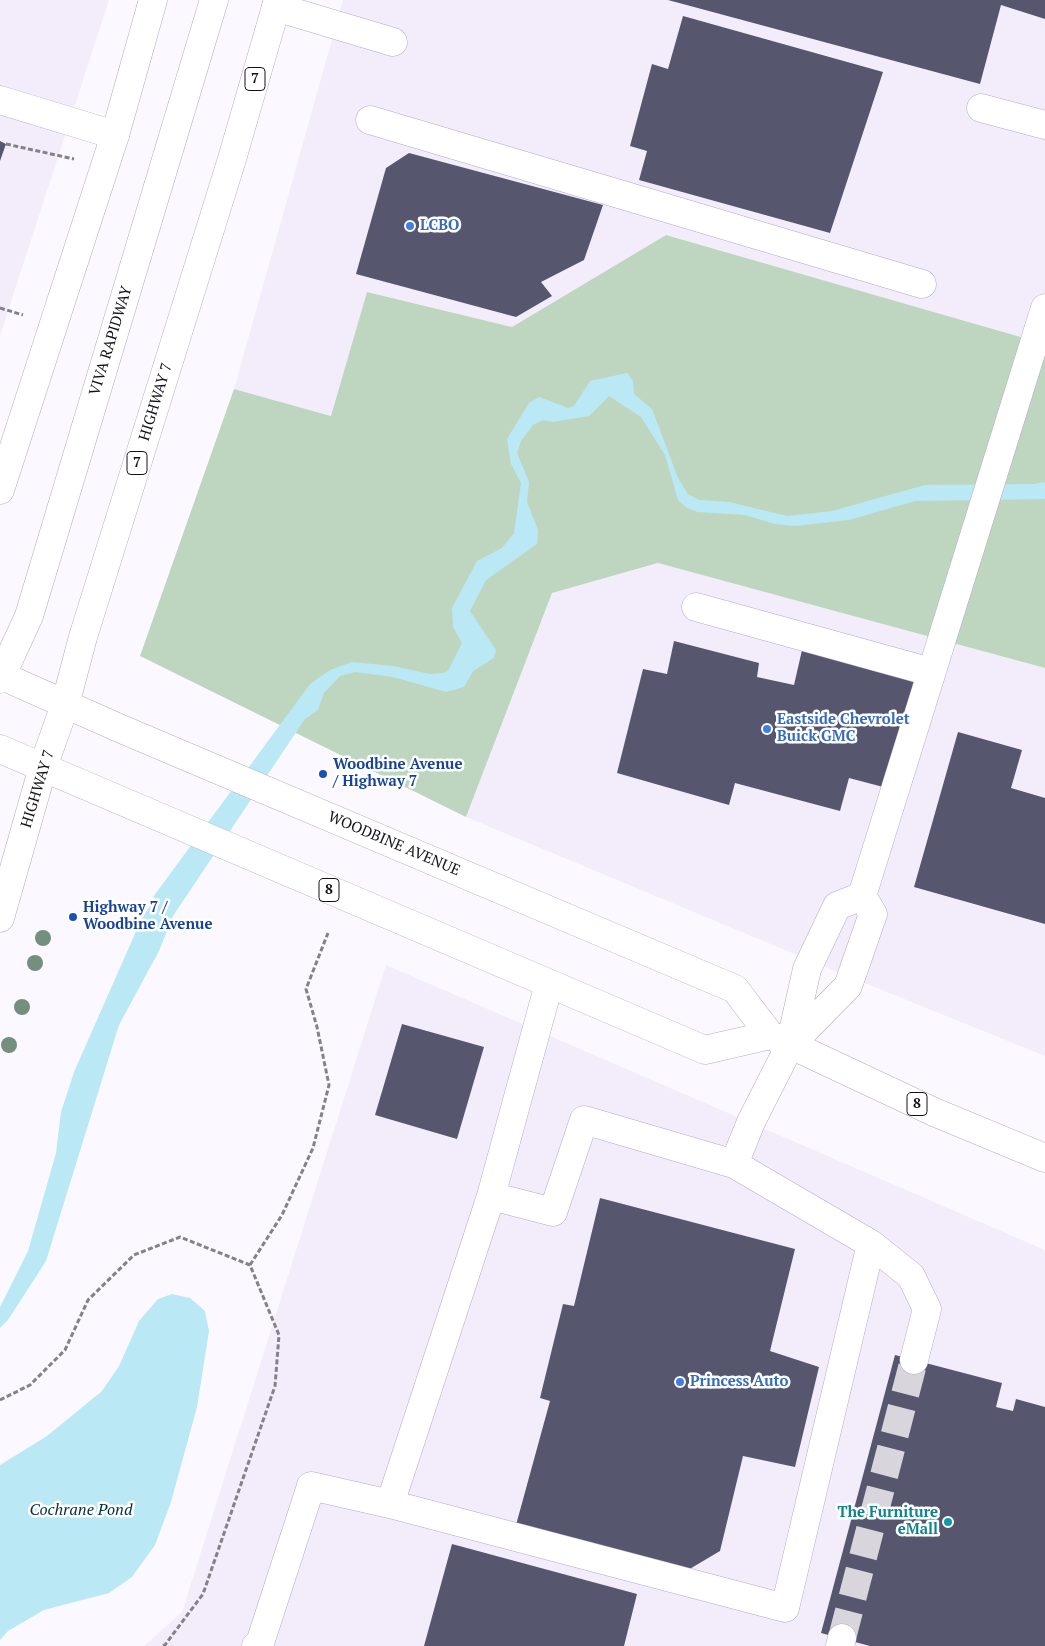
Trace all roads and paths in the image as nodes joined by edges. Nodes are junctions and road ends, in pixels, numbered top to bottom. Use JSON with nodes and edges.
{"nodes":[{"id":1,"x":154,"y":0,"type":"edge"},
{"id":2,"x":214,"y":0,"type":"edge"},
{"id":3,"x":277,"y":4,"type":"edge"},
{"id":4,"x":393,"y":42,"type":"dead end"},
{"id":5,"x":0,"y":100,"type":"edge"},
{"id":6,"x":981,"y":108,"type":"dead end"},
{"id":7,"x":370,"y":120,"type":"dead end"},
{"id":8,"x":1045,"y":125,"type":"edge"},
{"id":9,"x":115,"y":135,"type":"junction"},
{"id":10,"x":6,"y":144,"type":"dead end"},
{"id":11,"x":74,"y":159,"type":"dead end"},
{"id":12,"x":922,"y":284,"type":"dead end"},
{"id":13,"x":0,"y":308,"type":"edge"},
{"id":14,"x":1045,"y":308,"type":"edge"},
{"id":15,"x":23,"y":315,"type":"dead end"},
{"id":16,"x":0,"y":490,"type":"edge"},
{"id":17,"x":696,"y":607,"type":"dead end"},
{"id":18,"x":931,"y":672,"type":"junction"},
{"id":19,"x":0,"y":676,"type":"edge"},
{"id":20,"x":65,"y":705,"type":"junction"},
{"id":21,"x":0,"y":749,"type":"edge"},
{"id":22,"x":43,"y":767,"type":"junction"},
{"id":23,"x":862,"y":896,"type":"junction"},
{"id":24,"x":0,"y":918,"type":"edge"},
{"id":25,"x":328,"y":933,"type":"dead end"},
{"id":26,"x":549,"y":984,"type":"junction"},
{"id":27,"x":780,"y":1040,"type":"junction"},
{"id":28,"x":1045,"y":1158,"type":"edge"},
{"id":29,"x":734,"y":1164,"type":"junction"},
{"id":30,"x":491,"y":1196,"type":"junction"},
{"id":31,"x":871,"y":1244,"type":"junction"},
{"id":32,"x":250,"y":1265,"type":"junction"},
{"id":33,"x":914,"y":1360,"type":"tunnel mouth"},
{"id":34,"x":0,"y":1400,"type":"edge"},
{"id":35,"x":390,"y":1504,"type":"junction"},
{"id":36,"x":161,"y":1646,"type":"edge"},
{"id":37,"x":256,"y":1646,"type":"edge"}],
"edges":[{"from":1,"to":9,"type":"main road"},
{"from":2,"to":19,"type":"main road","name":"VIVA RAPIDWAY"},
{"from":3,"to":4,"type":"main road"},
{"from":3,"to":20,"type":"main road","name":"HIGHWAY 7","number":"7"},
{"from":5,"to":9,"type":"main road"},
{"from":6,"to":8,"type":"main road"},
{"from":7,"to":12,"type":"main road"},
{"from":9,"to":16,"type":"main road"},
{"from":10,"to":11,"type":"path"},
{"from":13,"to":15,"type":"path"},
{"from":14,"to":18,"type":"main road"},
{"from":17,"to":18,"type":"main road"},
{"from":18,"to":23,"type":"main road"},
{"from":19,"to":20,"type":"main road","name":"WOODBINE AVENUE","number":"8"},
{"from":20,"to":22,"type":"main road","name":"HIGHWAY 7","number":"7"},
{"from":20,"to":27,"type":"main road","name":"WOODBINE AVENUE","number":"8"},
{"from":21,"to":22,"type":"main road","number":"8"},
{"from":22,"to":24,"type":"main road","name":"HIGHWAY 7","number":"7"},
{"from":22,"to":26,"type":"main road","number":"8"},
{"from":23,"to":27,"type":"main road"},
{"from":23,"to":27,"type":"main road"},
{"from":25,"to":32,"type":"path"},
{"from":26,"to":27,"type":"main road","number":"8"},
{"from":26,"to":30,"type":"main road"},
{"from":27,"to":28,"type":"main road","name":"WOODBINE AVENUE","number":"8"},
{"from":27,"to":29,"type":"main road"},
{"from":29,"to":30,"type":"main road"},
{"from":29,"to":31,"type":"main road"},
{"from":30,"to":35,"type":"main road"},
{"from":31,"to":33,"type":"main road"},
{"from":31,"to":35,"type":"main road"},
{"from":32,"to":34,"type":"path"},
{"from":32,"to":36,"type":"path"},
{"from":35,"to":37,"type":"main road"}]}
